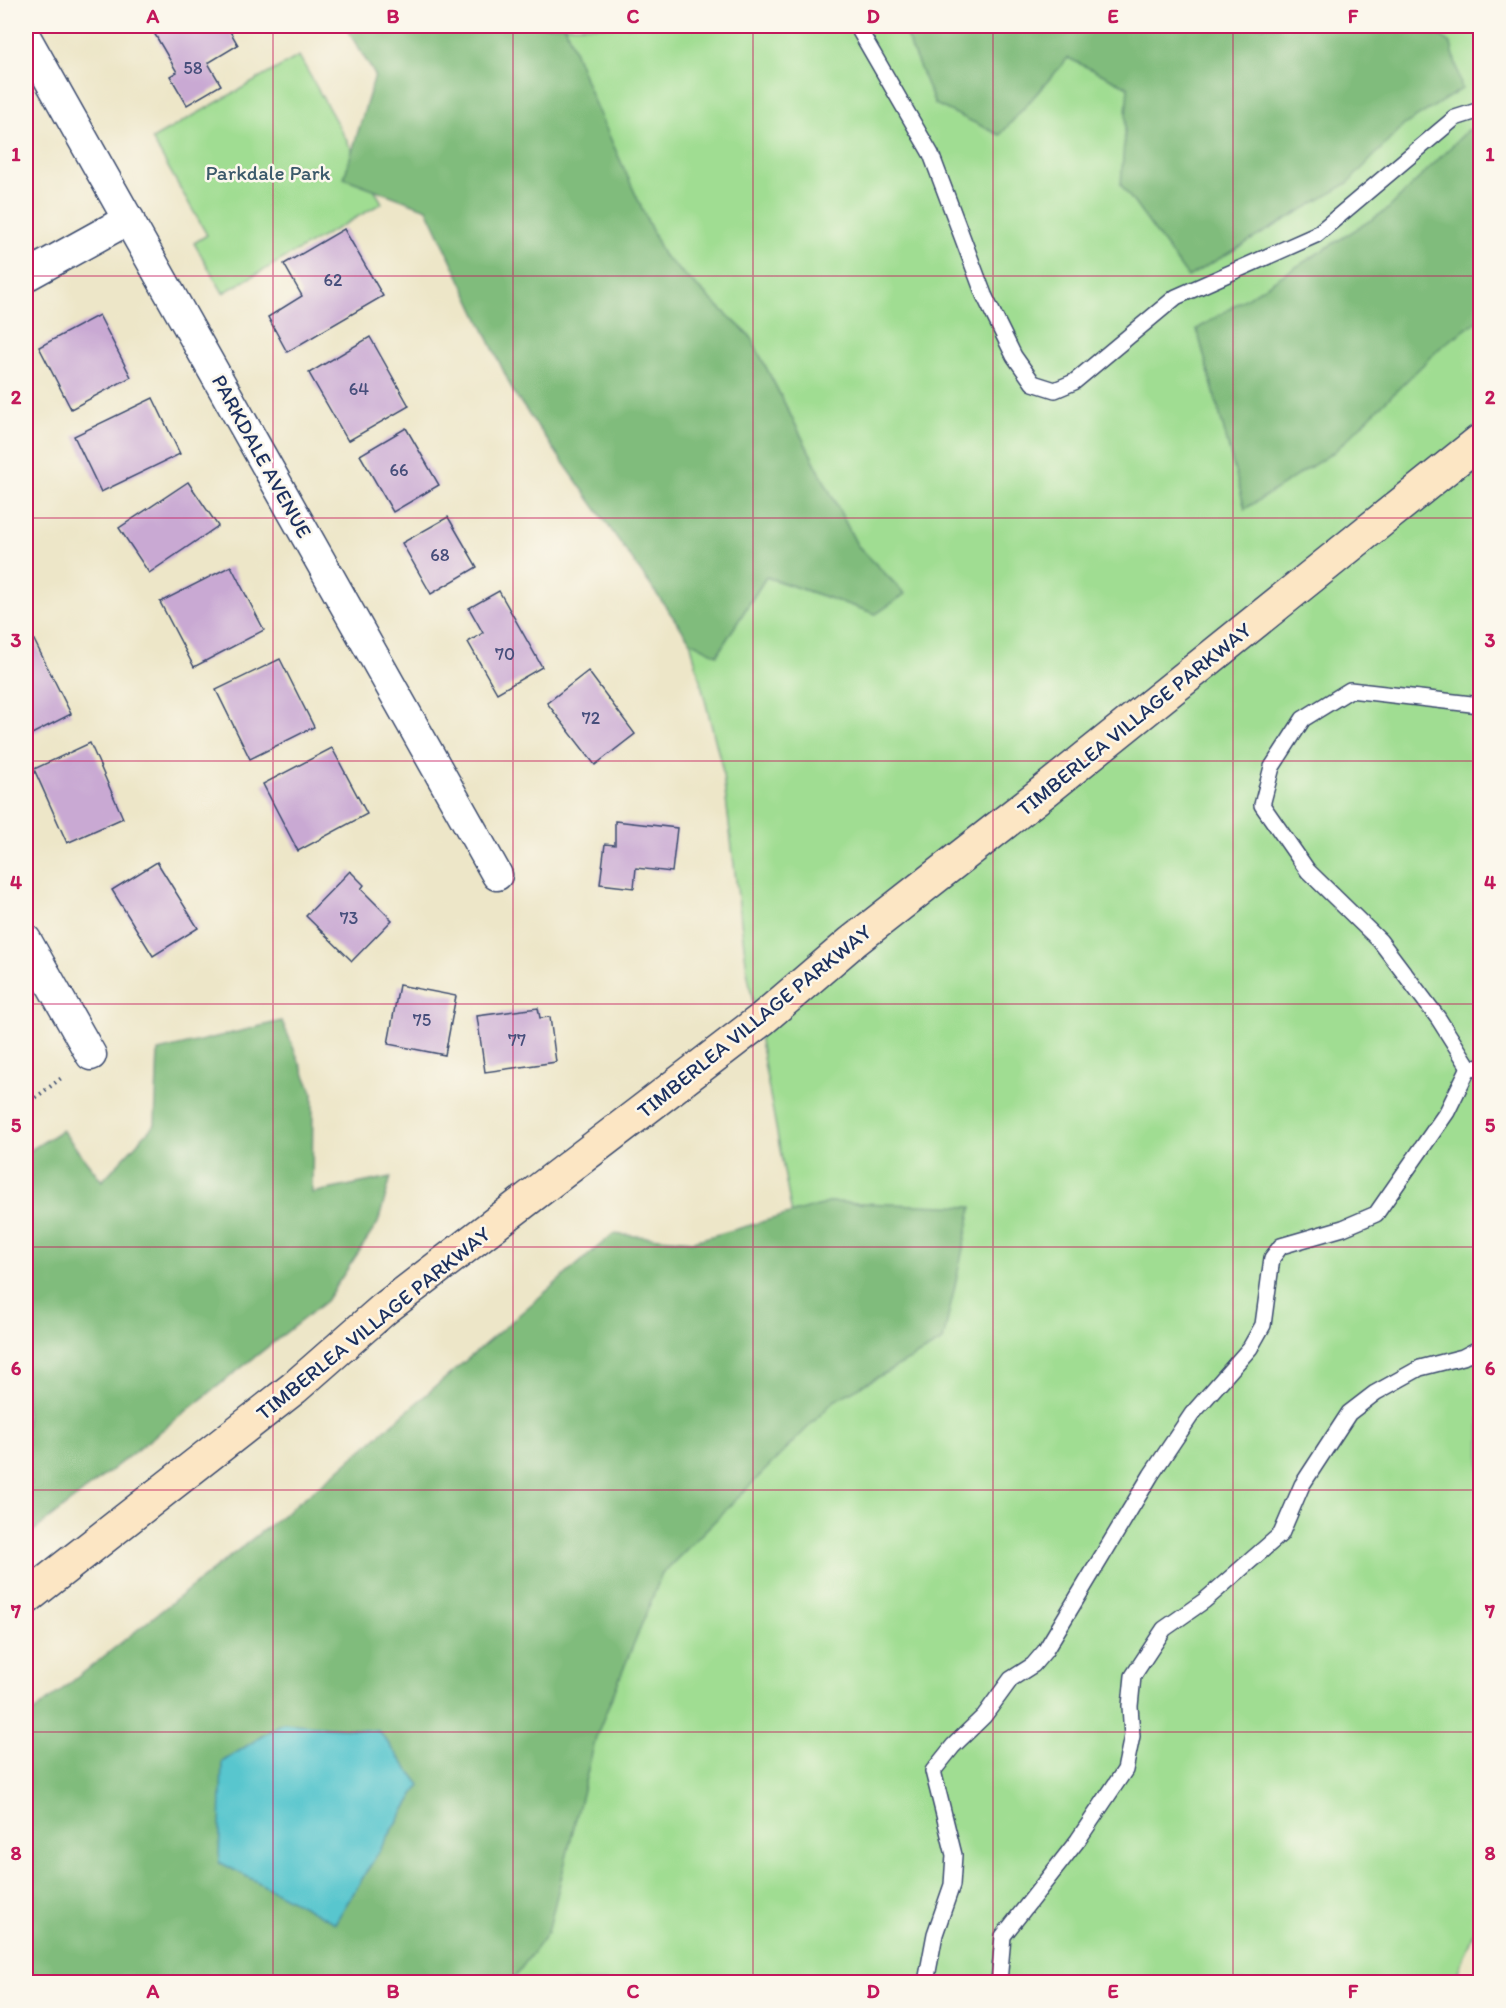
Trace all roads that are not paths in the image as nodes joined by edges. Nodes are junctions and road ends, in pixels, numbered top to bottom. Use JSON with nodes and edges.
{"nodes":[{"id":1,"x":857,"y":26,"type":"edge"},
{"id":2,"x":26,"y":38,"type":"edge"},
{"id":3,"x":1480,"y":110,"type":"edge"},
{"id":4,"x":129,"y":219,"type":"junction"},
{"id":5,"x":26,"y":276,"type":"edge"},
{"id":6,"x":1480,"y":441,"type":"edge"},
{"id":7,"x":1480,"y":705,"type":"edge"},
{"id":8,"x":497,"y":875,"type":"dead end"},
{"id":9,"x":26,"y":940,"type":"edge"},
{"id":10,"x":91,"y":1055,"type":"road end"},
{"id":11,"x":1475,"y":1067,"type":"edge"},
{"id":12,"x":1480,"y":1348,"type":"edge"},
{"id":13,"x":26,"y":1598,"type":"edge"},
{"id":14,"x":926,"y":1983,"type":"edge"},
{"id":15,"x":999,"y":1983,"type":"edge"}],
"edges":[{"from":1,"to":3,"type":"lane"},
{"from":2,"to":4,"type":"street","name":"PARKDALE AVENUE"},
{"from":4,"to":5,"type":"street"},
{"from":4,"to":8,"type":"street","name":"PARKDALE AVENUE"},
{"from":6,"to":13,"type":"main road","name":"TIMBERLEA VILLAGE PARKWAY"},
{"from":7,"to":11,"type":"lane"},
{"from":9,"to":10,"type":"street"},
{"from":11,"to":14,"type":"lane"},
{"from":12,"to":15,"type":"lane"}]}
